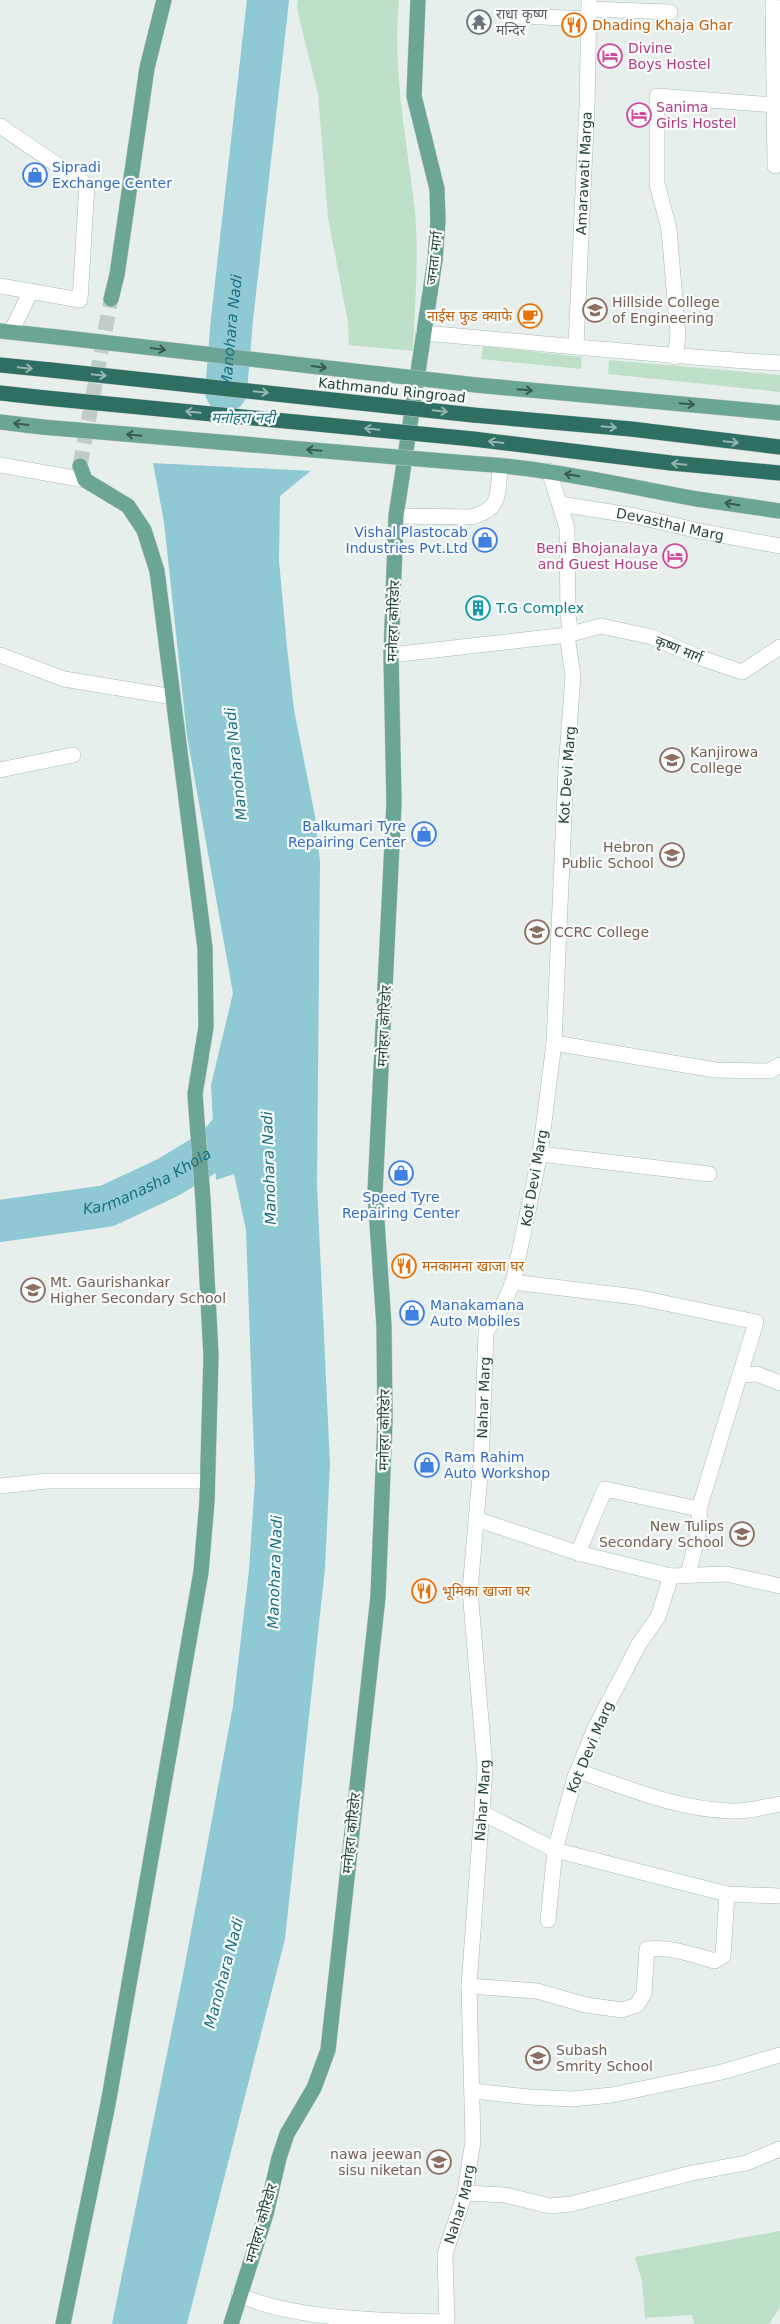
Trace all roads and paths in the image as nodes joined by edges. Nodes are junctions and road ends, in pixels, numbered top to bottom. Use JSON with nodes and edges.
{"nodes":[{"id":1,"x":164,"y":0,"type":"edge"},
{"id":2,"x":418,"y":0,"type":"edge"},
{"id":3,"x":772,"y":1,"type":"edge"},
{"id":4,"x":589,"y":9,"type":"edge"},
{"id":5,"x":670,"y":12,"type":"dead end"},
{"id":6,"x":519,"y":16,"type":"dead end"},
{"id":7,"x":775,"y":106,"type":"junction"},
{"id":8,"x":0,"y":126,"type":"edge"},
{"id":9,"x":775,"y":166,"type":"dead end"},
{"id":10,"x":0,"y":286,"type":"edge"},
{"id":11,"x":31,"y":292,"type":"junction"},
{"id":12,"x":111,"y":299,"type":"tunnel mouth"},
{"id":13,"x":5,"y":331,"type":"edge"},
{"id":14,"x":423,"y":333,"type":"junction"},
{"id":15,"x":576,"y":345,"type":"junction"},
{"id":16,"x":675,"y":357,"type":"junction"},
{"id":17,"x":780,"y":364,"type":"edge"},
{"id":18,"x":0,"y":365,"type":"edge"},
{"id":19,"x":0,"y":393,"type":"edge"},
{"id":20,"x":780,"y":413,"type":"edge"},
{"id":21,"x":0,"y":422,"type":"edge"},
{"id":22,"x":780,"y":447,"type":"edge"},
{"id":23,"x":500,"y":465,"type":"junction"},
{"id":24,"x":0,"y":466,"type":"edge"},
{"id":25,"x":549,"y":471,"type":"junction"},
{"id":26,"x":82,"y":473,"type":"joint"},
{"id":27,"x":780,"y":474,"type":"edge"},
{"id":28,"x":560,"y":504,"type":"junction"},
{"id":29,"x":780,"y":511,"type":"edge"},
{"id":30,"x":396,"y":516,"type":"junction"},
{"id":31,"x":780,"y":546,"type":"edge"},
{"id":32,"x":569,"y":635,"type":"junction"},
{"id":33,"x":780,"y":647,"type":"edge"},
{"id":34,"x":0,"y":655,"type":"edge"},
{"id":35,"x":391,"y":655,"type":"junction"},
{"id":36,"x":173,"y":697,"type":"junction"},
{"id":37,"x":73,"y":755,"type":"dead end"},
{"id":38,"x":0,"y":770,"type":"edge"},
{"id":39,"x":554,"y":1043,"type":"junction"},
{"id":40,"x":780,"y":1065,"type":"edge"},
{"id":41,"x":540,"y":1154,"type":"junction"},
{"id":42,"x":709,"y":1174,"type":"dead end"},
{"id":43,"x":513,"y":1282,"type":"junction"},
{"id":44,"x":741,"y":1376,"type":"junction"},
{"id":45,"x":780,"y":1383,"type":"edge"},
{"id":46,"x":207,"y":1482,"type":"junction"},
{"id":47,"x":0,"y":1486,"type":"edge"},
{"id":48,"x":699,"y":1509,"type":"junction"},
{"id":49,"x":476,"y":1520,"type":"junction"},
{"id":50,"x":578,"y":1553,"type":"junction"},
{"id":51,"x":688,"y":1575,"type":"junction"},
{"id":52,"x":672,"y":1576,"type":"junction"},
{"id":53,"x":780,"y":1586,"type":"edge"},
{"id":54,"x":578,"y":1771,"type":"junction"},
{"id":55,"x":780,"y":1804,"type":"edge"},
{"id":56,"x":483,"y":1813,"type":"junction"},
{"id":57,"x":555,"y":1850,"type":"junction"},
{"id":58,"x":727,"y":1894,"type":"junction"},
{"id":59,"x":780,"y":1896,"type":"edge"},
{"id":60,"x":548,"y":1920,"type":"dead end"},
{"id":61,"x":469,"y":1986,"type":"junction"},
{"id":62,"x":780,"y":2055,"type":"edge"},
{"id":63,"x":472,"y":2091,"type":"junction"},
{"id":64,"x":780,"y":2149,"type":"edge"},
{"id":65,"x":465,"y":2192,"type":"junction"},
{"id":66,"x":239,"y":2296,"type":"junction"},
{"id":67,"x":446,"y":2323,"type":"edge"},
{"id":68,"x":63,"y":2324,"type":"edge"},
{"id":69,"x":231,"y":2324,"type":"edge"}],
"edges":[{"from":1,"to":12,"type":"main road"},
{"from":2,"to":14,"type":"main road","name":"जनता मार्ग"},
{"from":3,"to":7,"type":"street"},
{"from":4,"to":5,"type":"street"},
{"from":4,"to":6,"type":"street"},
{"from":4,"to":15,"type":"street","name":"Amarawati Marga"},
{"from":7,"to":9,"type":"street"},
{"from":7,"to":16,"type":"street"},
{"from":8,"to":11,"type":"street"},
{"from":10,"to":11,"type":"street"},
{"from":11,"to":13,"type":"street"},
{"from":13,"to":20,"type":"main road","one_way":true,"bridge":true},
{"from":14,"to":15,"type":"street"},
{"from":14,"to":30,"type":"main road","name":"जनता मार्ग"},
{"from":15,"to":16,"type":"street"},
{"from":16,"to":17,"type":"street"},
{"from":18,"to":22,"type":"highway","name":"Kathmandu Ringroad","one_way":true,"bridge":true},
{"from":27,"to":19,"type":"highway","one_way":true,"bridge":true},
{"from":23,"to":21,"type":"main road","one_way":true,"bridge":true},
{"from":23,"to":25,"type":"main road"},
{"from":23,"to":30,"type":"street"},
{"from":24,"to":26,"type":"street"},
{"from":25,"to":28,"type":"street","name":"Kot Devi Marg"},
{"from":29,"to":25,"type":"main road","one_way":true},
{"from":26,"to":36,"type":"main road"},
{"from":28,"to":31,"type":"street","name":"Devasthal Marg"},
{"from":28,"to":32,"type":"street","name":"Kot Devi Marg"},
{"from":30,"to":35,"type":"main road","name":"मनोहरा कोरिडोर"},
{"from":32,"to":33,"type":"street","name":"कृष्ण मार्ग"},
{"from":32,"to":35,"type":"street"},
{"from":32,"to":39,"type":"street","name":"Kot Devi Marg"},
{"from":34,"to":36,"type":"street"},
{"from":35,"to":66,"type":"main road","name":"मनोहरा कोरिडोर"},
{"from":36,"to":46,"type":"main road"},
{"from":37,"to":38,"type":"street"},
{"from":39,"to":40,"type":"street"},
{"from":39,"to":41,"type":"street","name":"Kot Devi Marg"},
{"from":41,"to":42,"type":"street"},
{"from":41,"to":43,"type":"street","name":"Kot Devi Marg"},
{"from":43,"to":44,"type":"street"},
{"from":43,"to":49,"type":"street","name":"Nahar Marg"},
{"from":44,"to":45,"type":"street"},
{"from":44,"to":48,"type":"street"},
{"from":46,"to":47,"type":"street"},
{"from":46,"to":68,"type":"main road"},
{"from":48,"to":50,"type":"street"},
{"from":48,"to":51,"type":"street"},
{"from":49,"to":50,"type":"street"},
{"from":49,"to":56,"type":"street","name":"Nahar Marg"},
{"from":50,"to":52,"type":"street"},
{"from":51,"to":52,"type":"street"},
{"from":51,"to":53,"type":"street"},
{"from":52,"to":54,"type":"street","name":"Kot Devi Marg"},
{"from":54,"to":55,"type":"street"},
{"from":54,"to":57,"type":"street","name":"Kot Devi Marg"},
{"from":56,"to":57,"type":"street"},
{"from":56,"to":61,"type":"street","name":"Nahar Marg"},
{"from":57,"to":58,"type":"street"},
{"from":57,"to":60,"type":"street","name":"Kot Devi Marg"},
{"from":58,"to":59,"type":"street"},
{"from":58,"to":61,"type":"street"},
{"from":61,"to":63,"type":"street","name":"Nahar Marg"},
{"from":62,"to":63,"type":"street"},
{"from":63,"to":65,"type":"street","name":"Nahar Marg"},
{"from":64,"to":65,"type":"street"},
{"from":65,"to":67,"type":"street","name":"Nahar Marg"},
{"from":66,"to":67,"type":"street"},
{"from":66,"to":69,"type":"main road","name":"मनोहरा कोरिडोर"}]}
